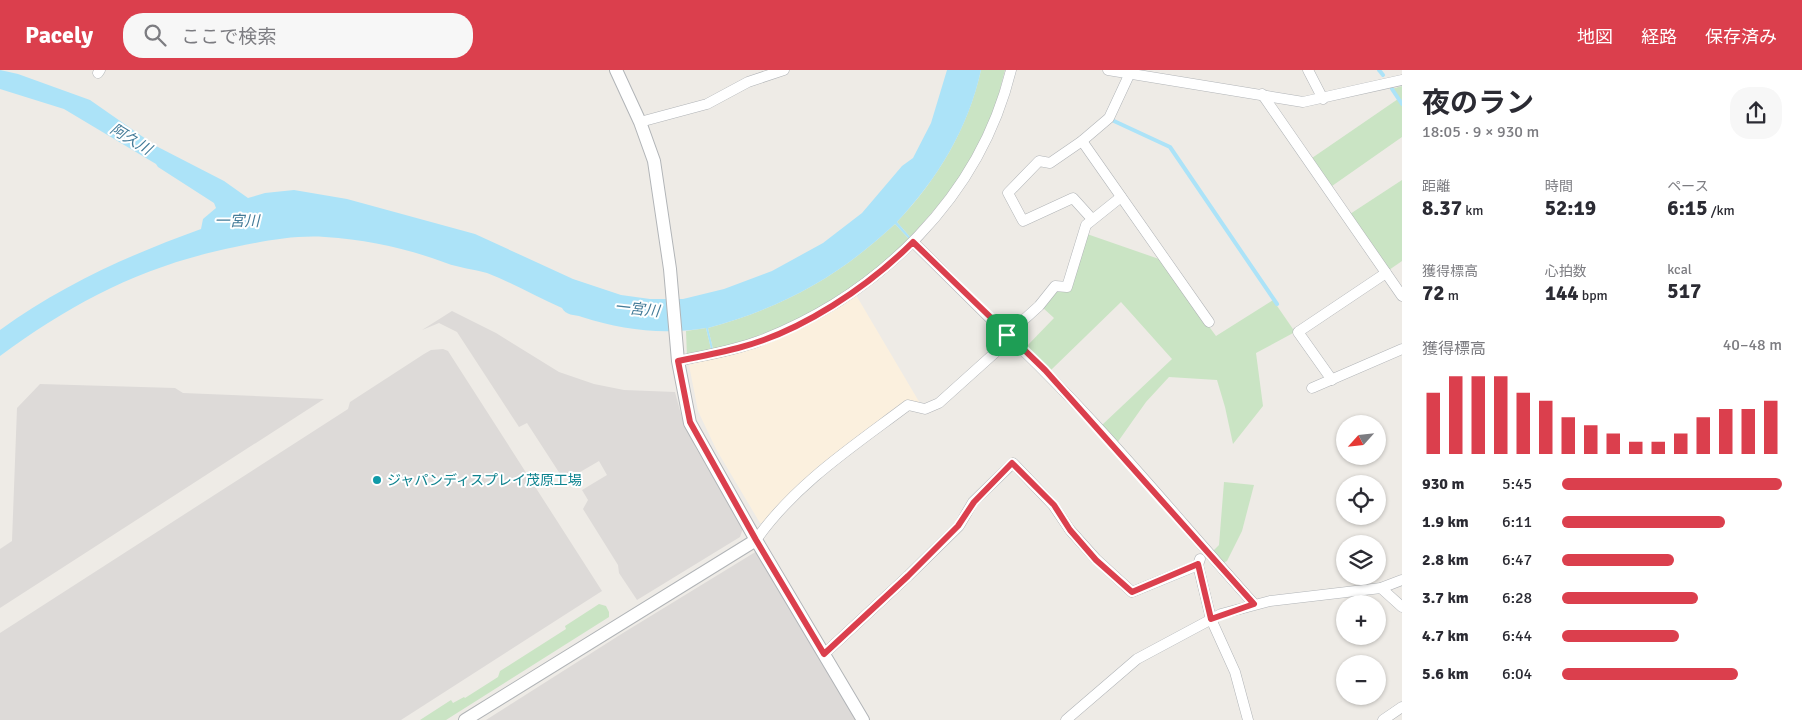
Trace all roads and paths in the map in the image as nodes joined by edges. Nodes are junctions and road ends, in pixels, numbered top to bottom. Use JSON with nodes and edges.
{"nodes":[{"id":1,"x":616,"y":70,"type":"edge"},
{"id":2,"x":784,"y":70,"type":"edge"},
{"id":3,"x":1011,"y":70,"type":"edge"},
{"id":4,"x":1108,"y":70,"type":"edge"},
{"id":5,"x":1308,"y":70,"type":"edge"},
{"id":6,"x":1130,"y":72,"type":"edge"},
{"id":7,"x":1402,"y":80,"type":"edge"},
{"id":8,"x":1262,"y":94,"type":"junction"},
{"id":9,"x":1323,"y":99,"type":"junction"},
{"id":10,"x":640,"y":122,"type":"junction"},
{"id":11,"x":1082,"y":141,"type":"junction"},
{"id":12,"x":1121,"y":197,"type":"junction"},
{"id":13,"x":1092,"y":219,"type":"junction"},
{"id":14,"x":913,"y":242,"type":"junction"},
{"id":15,"x":1386,"y":273,"type":"junction"},
{"id":16,"x":1402,"y":296,"type":"edge"},
{"id":17,"x":1209,"y":322,"type":"dead end"},
{"id":18,"x":1007,"y":335,"type":"junction"},
{"id":19,"x":1401,"y":352,"type":"edge"},
{"id":20,"x":678,"y":359,"type":"junction"},
{"id":21,"x":1332,"y":380,"type":"junction"},
{"id":22,"x":1312,"y":388,"type":"dead end"},
{"id":23,"x":756,"y":540,"type":"junction"},
{"id":24,"x":1205,"y":549,"type":"junction"},
{"id":25,"x":1198,"y":564,"type":"junction"},
{"id":26,"x":1402,"y":580,"type":"edge"},
{"id":27,"x":1381,"y":588,"type":"junction"},
{"id":28,"x":1254,"y":604,"type":"junction"},
{"id":29,"x":1402,"y":607,"type":"edge"},
{"id":30,"x":1211,"y":619,"type":"junction"},
{"id":31,"x":824,"y":654,"type":"junction"},
{"id":32,"x":1402,"y":707,"type":"edge"},
{"id":33,"x":465,"y":720,"type":"edge"},
{"id":34,"x":863,"y":720,"type":"edge"},
{"id":35,"x":1066,"y":720,"type":"edge"},
{"id":36,"x":1248,"y":720,"type":"edge"},
{"id":37,"x":1383,"y":720,"type":"edge"}],
"edges":[{"from":1,"to":10,"type":"street"},
{"from":2,"to":10,"type":"street"},
{"from":3,"to":14,"type":"street"},
{"from":4,"to":6,"type":"street"},
{"from":5,"to":9,"type":"street"},
{"from":6,"to":8,"type":"street"},
{"from":6,"to":11,"type":"street"},
{"from":7,"to":9,"type":"street"},
{"from":8,"to":9,"type":"street"},
{"from":8,"to":15,"type":"street"},
{"from":10,"to":20,"type":"street"},
{"from":11,"to":12,"type":"street"},
{"from":11,"to":13,"type":"street"},
{"from":12,"to":13,"type":"street"},
{"from":12,"to":17,"type":"street"},
{"from":13,"to":18,"type":"street"},
{"from":14,"to":18,"type":"street"},
{"from":14,"to":20,"type":"street"},
{"from":15,"to":16,"type":"street"},
{"from":15,"to":21,"type":"street"},
{"from":18,"to":23,"type":"street"},
{"from":18,"to":24,"type":"street"},
{"from":19,"to":21,"type":"street"},
{"from":20,"to":23,"type":"street"},
{"from":21,"to":22,"type":"street"},
{"from":23,"to":31,"type":"street"},
{"from":23,"to":33,"type":"street"},
{"from":24,"to":25,"type":"street"},
{"from":24,"to":28,"type":"street"},
{"from":25,"to":30,"type":"street"},
{"from":25,"to":31,"type":"street"},
{"from":26,"to":27,"type":"street"},
{"from":27,"to":28,"type":"street"},
{"from":27,"to":29,"type":"street"},
{"from":28,"to":30,"type":"street"},
{"from":30,"to":35,"type":"street"},
{"from":30,"to":36,"type":"street"},
{"from":31,"to":34,"type":"street"},
{"from":32,"to":37,"type":"street"}]}
